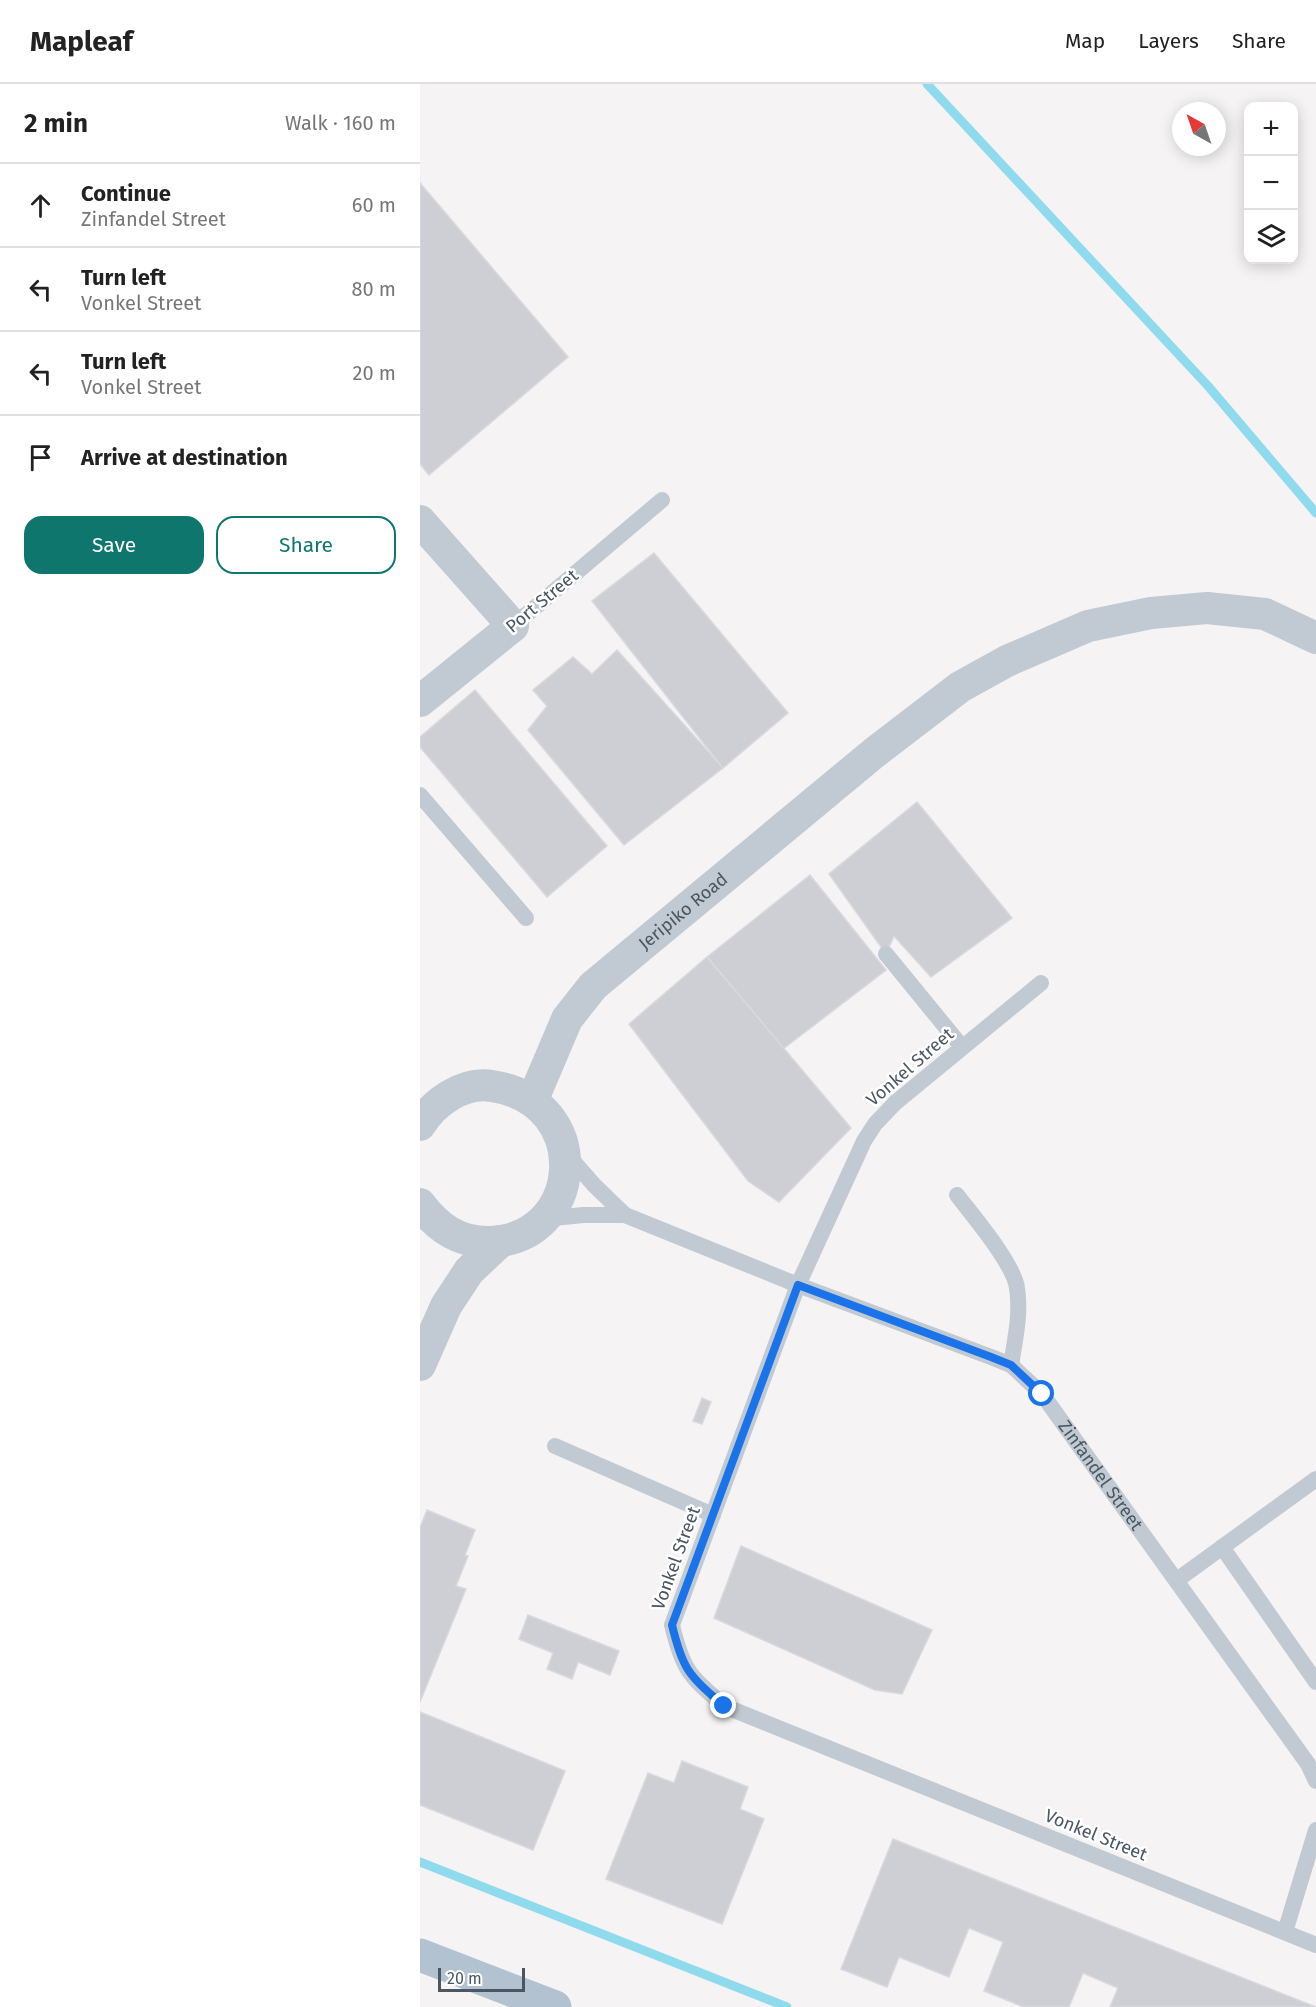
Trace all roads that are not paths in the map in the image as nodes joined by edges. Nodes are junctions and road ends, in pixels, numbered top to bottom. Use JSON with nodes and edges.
{"nodes":[{"id":1,"x":663,"y":500,"type":"dead end"},
{"id":2,"x":422,"y":526,"type":"edge"},
{"id":3,"x":513,"y":626,"type":"junction"},
{"id":4,"x":1316,"y":638,"type":"edge"},
{"id":5,"x":420,"y":701,"type":"edge"},
{"id":6,"x":420,"y":795,"type":"edge"},
{"id":7,"x":526,"y":918,"type":"dead end"},
{"id":8,"x":886,"y":954,"type":"dead end"},
{"id":9,"x":1041,"y":983,"type":"dead end"},
{"id":10,"x":962,"y":1047,"type":"junction"},
{"id":11,"x":431,"y":1100,"type":"edge"},
{"id":12,"x":533,"y":1100,"type":"junction"},
{"id":13,"x":420,"y":1125,"type":"edge"},
{"id":14,"x":565,"y":1151,"type":"junction"},
{"id":15,"x":957,"y":1195,"type":"dead end"},
{"id":16,"x":420,"y":1204,"type":"edge"},
{"id":17,"x":625,"y":1215,"type":"junction"},
{"id":18,"x":543,"y":1219,"type":"junction"},
{"id":19,"x":501,"y":1242,"type":"junction"},
{"id":20,"x":798,"y":1285,"type":"junction"},
{"id":21,"x":420,"y":1365,"type":"edge"},
{"id":22,"x":1011,"y":1365,"type":"junction"},
{"id":23,"x":555,"y":1446,"type":"dead end"},
{"id":24,"x":1316,"y":1479,"type":"edge"},
{"id":25,"x":713,"y":1515,"type":"junction"},
{"id":26,"x":1222,"y":1547,"type":"junction"},
{"id":27,"x":1177,"y":1580,"type":"junction"},
{"id":28,"x":1316,"y":1682,"type":"edge"},
{"id":29,"x":1316,"y":1781,"type":"edge"},
{"id":30,"x":1316,"y":1830,"type":"edge"},
{"id":31,"x":1285,"y":1932,"type":"junction"},
{"id":32,"x":1316,"y":1945,"type":"edge"},
{"id":33,"x":420,"y":1955,"type":"edge"},
{"id":34,"x":555,"y":2007,"type":"edge"}],
"edges":[{"from":1,"to":3,"type":"lane","name":"Port Street"},
{"from":2,"to":3,"type":"street"},
{"from":3,"to":5,"type":"street","name":"Port Street"},
{"from":4,"to":12,"type":"street","name":"Jeripiko Road"},
{"from":6,"to":7,"type":"lane"},
{"from":8,"to":10,"type":"lane"},
{"from":9,"to":10,"type":"lane","name":"Vonkel Street"},
{"from":10,"to":20,"type":"lane","name":"Vonkel Street"},
{"from":11,"to":12,"type":"street"},
{"from":11,"to":13,"type":"street"},
{"from":12,"to":14,"type":"street"},
{"from":14,"to":17,"type":"lane","name":"Zinfandel Street"},
{"from":14,"to":18,"type":"street"},
{"from":15,"to":22,"type":"lane"},
{"from":16,"to":19,"type":"street"},
{"from":17,"to":18,"type":"lane","name":"Zinfandel Street"},
{"from":17,"to":20,"type":"lane","name":"Zinfandel Street"},
{"from":18,"to":19,"type":"street"},
{"from":19,"to":21,"type":"street"},
{"from":20,"to":22,"type":"lane","name":"Zinfandel Street"},
{"from":20,"to":25,"type":"lane","name":"Vonkel Street"},
{"from":22,"to":27,"type":"lane","name":"Zinfandel Street"},
{"from":23,"to":25,"type":"lane"},
{"from":24,"to":26,"type":"lane"},
{"from":25,"to":31,"type":"lane","name":"Vonkel Street"},
{"from":26,"to":27,"type":"lane"},
{"from":26,"to":28,"type":"lane"},
{"from":27,"to":29,"type":"lane","name":"Zinfandel Street"},
{"from":30,"to":31,"type":"lane"},
{"from":31,"to":32,"type":"lane","name":"Vonkel Street"},
{"from":33,"to":34,"type":"main road"}]}
